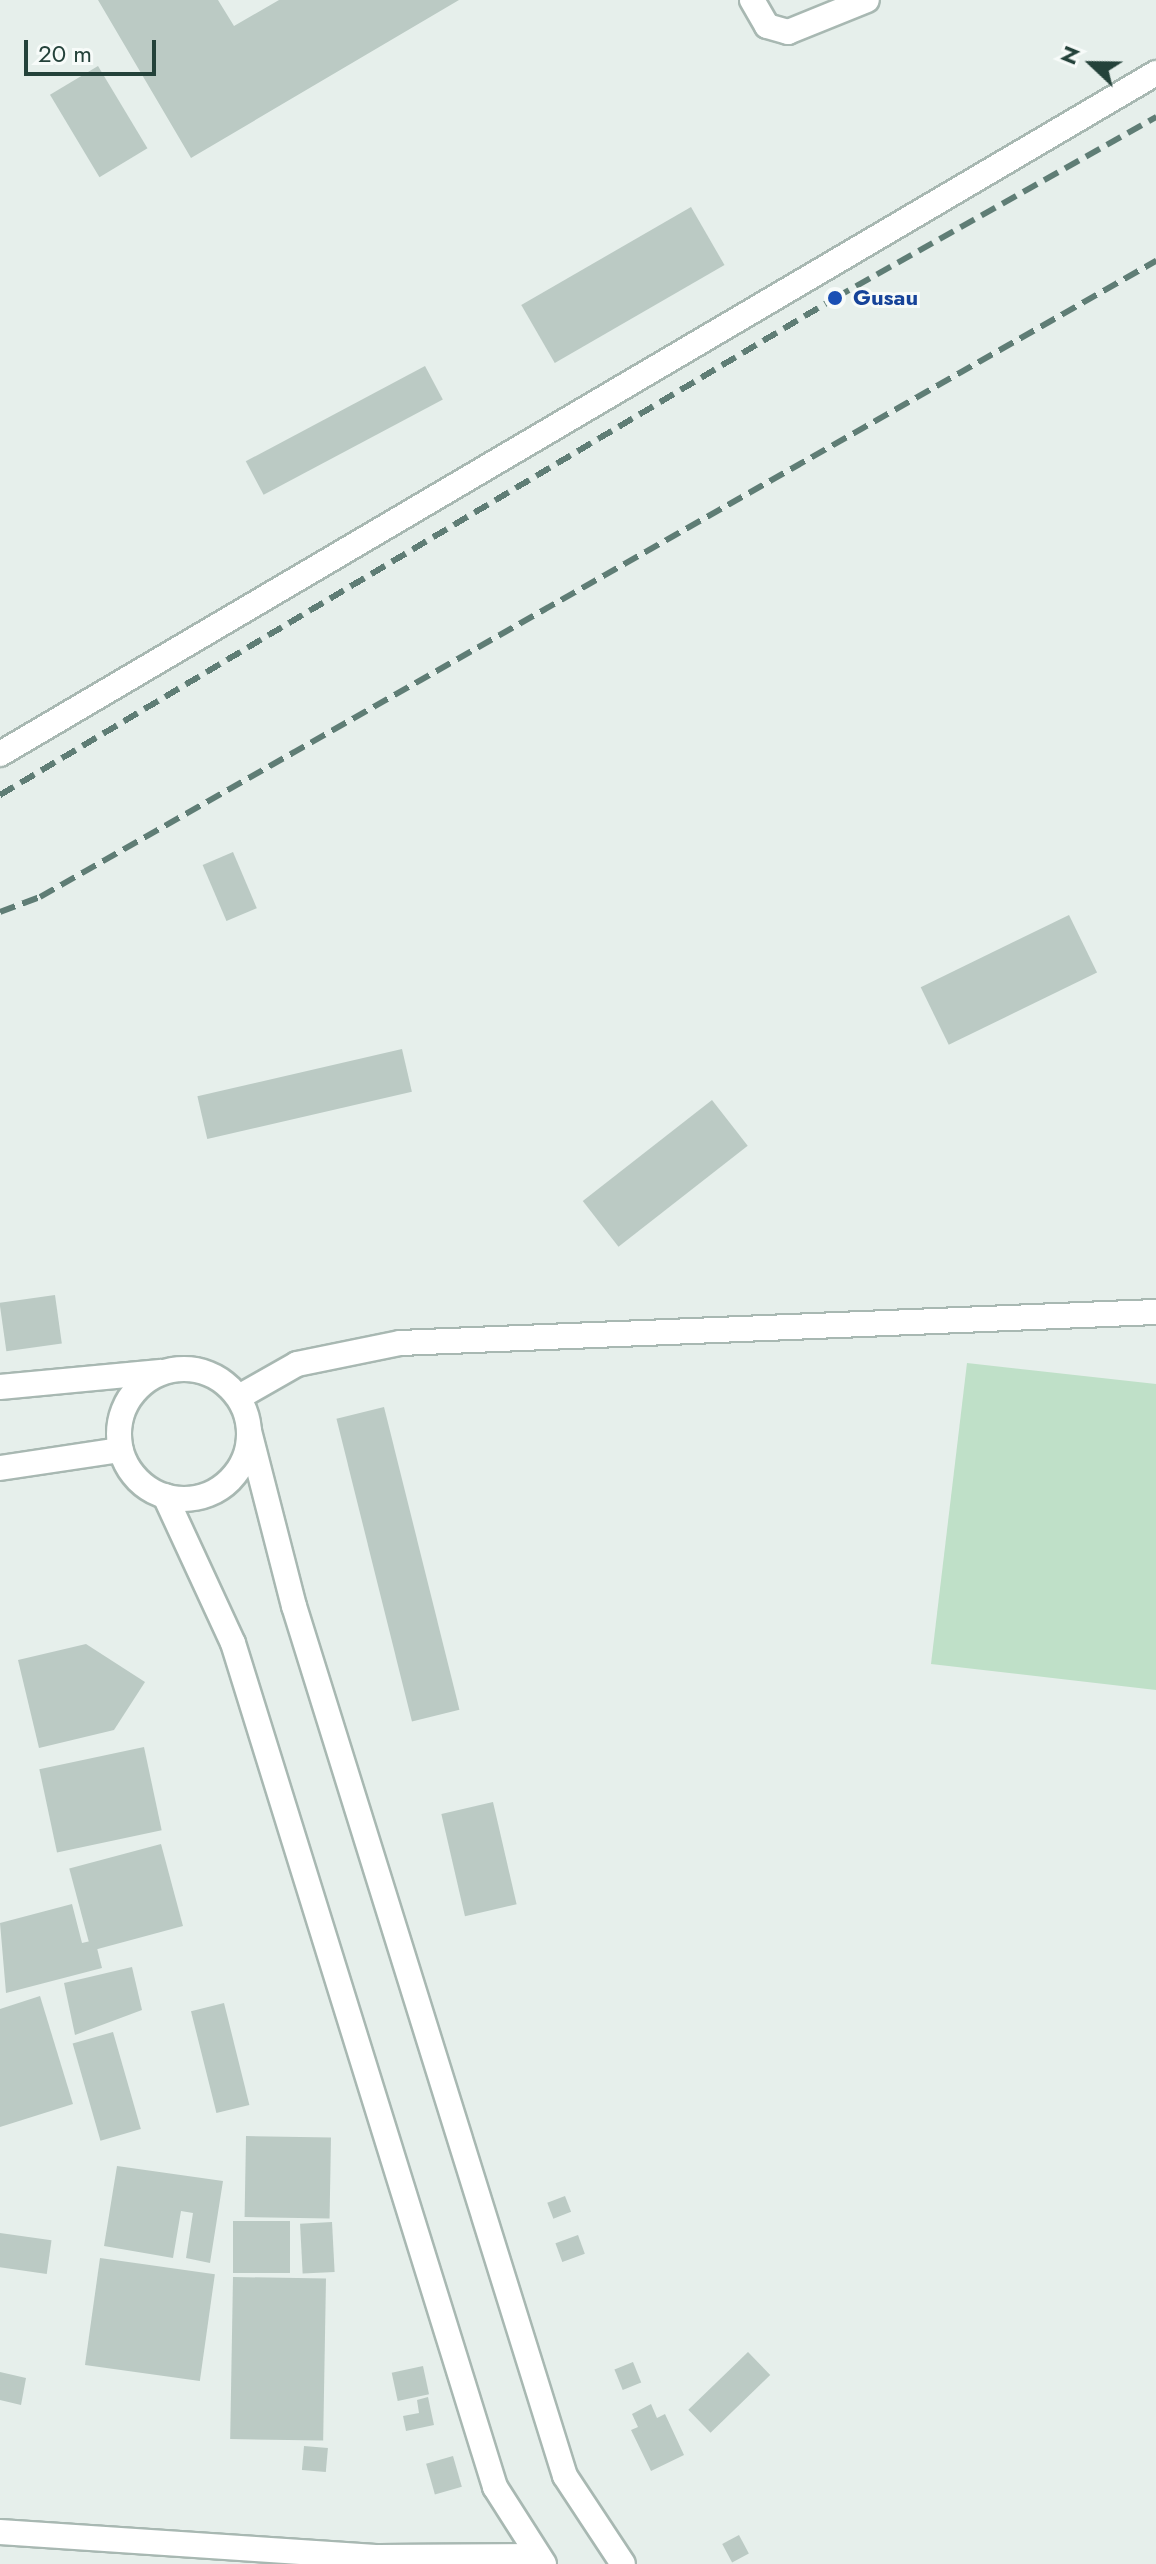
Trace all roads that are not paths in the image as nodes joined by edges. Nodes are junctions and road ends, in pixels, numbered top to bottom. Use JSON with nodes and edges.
{"nodes":[{"id":1,"x":752,"y":0,"type":"edge"},
{"id":2,"x":867,"y":0,"type":"edge"},
{"id":3,"x":1156,"y":73,"type":"edge"},
{"id":4,"x":0,"y":754,"type":"edge"},
{"id":5,"x":1156,"y":1312,"type":"edge"},
{"id":6,"x":162,"y":1372,"type":"junction"},
{"id":7,"x":0,"y":1387,"type":"edge"},
{"id":8,"x":239,"y":1397,"type":"junction"},
{"id":9,"x":249,"y":1431,"type":"junction"},
{"id":10,"x":121,"y":1450,"type":"junction"},
{"id":11,"x":0,"y":1468,"type":"edge"},
{"id":12,"x":165,"y":1496,"type":"junction"},
{"id":13,"x":0,"y":2532,"type":"edge"},
{"id":14,"x":379,"y":2560,"type":"edge"},
{"id":15,"x":541,"y":2560,"type":"edge"},
{"id":16,"x":623,"y":2564,"type":"edge"}],
"edges":[{"from":1,"to":2,"type":"street"},
{"from":3,"to":4,"type":"street"},
{"from":5,"to":8,"type":"street"},
{"from":6,"to":7,"type":"street"},
{"from":6,"to":8,"type":"street"},
{"from":6,"to":10,"type":"street"},
{"from":8,"to":9,"type":"street"},
{"from":9,"to":12,"type":"street"},
{"from":9,"to":16,"type":"street"},
{"from":10,"to":11,"type":"street"},
{"from":10,"to":12,"type":"street"},
{"from":12,"to":15,"type":"street"},
{"from":13,"to":14,"type":"street"},
{"from":14,"to":15,"type":"street"}]}
